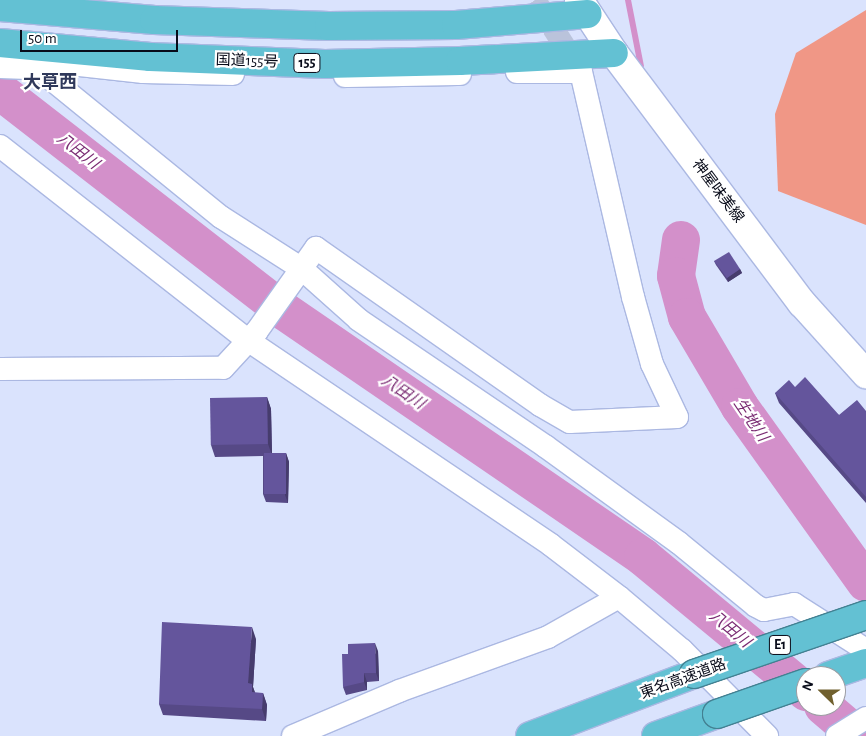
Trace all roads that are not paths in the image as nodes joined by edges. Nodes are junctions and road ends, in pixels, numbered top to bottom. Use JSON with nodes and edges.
{"nodes":[{"id":1,"x":583,"y":7,"type":"edge"},
{"id":2,"x":0,"y":8,"type":"edge"},
{"id":3,"x":614,"y":52,"type":"junction"},
{"id":4,"x":15,"y":56,"type":"edge"},
{"id":5,"x":0,"y":146,"type":"edge"},
{"id":6,"x":300,"y":272,"type":"junction"},
{"id":7,"x":253,"y":336,"type":"junction"},
{"id":8,"x":0,"y":369,"type":"edge"},
{"id":9,"x":866,"y":374,"type":"edge"},
{"id":10,"x":619,"y":597,"type":"junction"},
{"id":11,"x":866,"y":615,"type":"edge"},
{"id":12,"x":866,"y":650,"type":"edge"},
{"id":13,"x":866,"y":663,"type":"edge"},
{"id":14,"x":846,"y":670,"type":"edge"},
{"id":15,"x":796,"y":686,"type":"edge"},
{"id":16,"x":866,"y":718,"type":"edge"},
{"id":17,"x":293,"y":736,"type":"edge"},
{"id":18,"x":530,"y":736,"type":"edge"},
{"id":19,"x":656,"y":736,"type":"edge"},
{"id":20,"x":767,"y":736,"type":"edge"},
{"id":21,"x":837,"y":736,"type":"edge"}],
"edges":[{"from":1,"to":2,"type":"highway"},
{"from":1,"to":3,"type":"main road","name":"神屋味美線"},
{"from":3,"to":4,"type":"highway","name":"国道155号","number":"155"},
{"from":3,"to":9,"type":"main road","name":"神屋味美線"},
{"from":4,"to":6,"type":"street"},
{"from":4,"to":6,"type":"street"},
{"from":5,"to":7,"type":"street"},
{"from":6,"to":7,"type":"street"},
{"from":6,"to":12,"type":"street"},
{"from":7,"to":8,"type":"street"},
{"from":7,"to":10,"type":"street"},
{"from":10,"to":17,"type":"street"},
{"from":10,"to":20,"type":"street"},
{"from":11,"to":18,"type":"highway","name":"東名高速道路","number":"E1","bridge":true},
{"from":13,"to":14,"type":"highway"},
{"from":15,"to":19,"type":"highway","bridge":true},
{"from":16,"to":21,"type":"street"}]}
